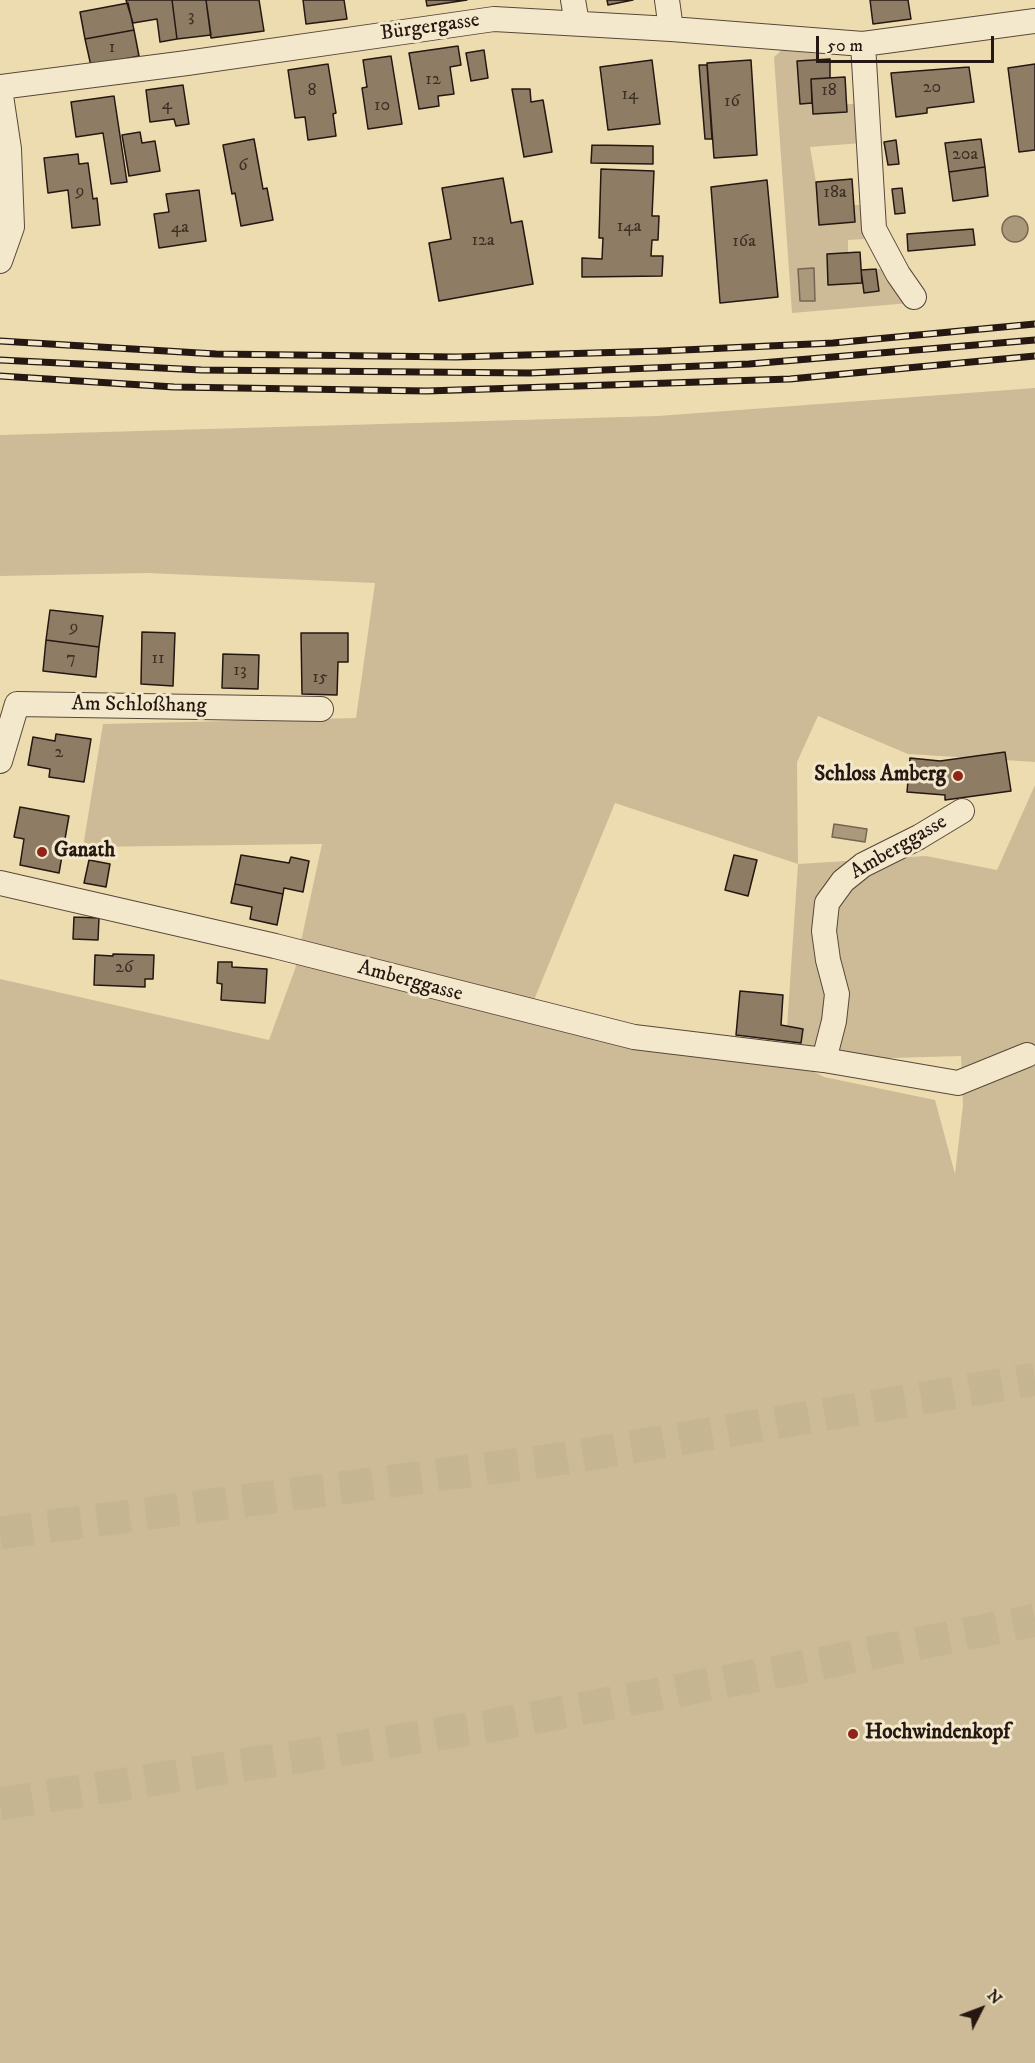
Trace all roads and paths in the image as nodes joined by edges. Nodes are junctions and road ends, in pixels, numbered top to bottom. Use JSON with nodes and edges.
{"nodes":[{"id":1,"x":667,"y":0,"type":"edge"},
{"id":2,"x":575,"y":12,"type":"edge"},
{"id":3,"x":1035,"y":21,"type":"edge"},
{"id":4,"x":671,"y":28,"type":"junction"},
{"id":5,"x":863,"y":44,"type":"junction"},
{"id":6,"x":0,"y":88,"type":"edge"},
{"id":7,"x":0,"y":261,"type":"edge"},
{"id":8,"x":914,"y":297,"type":"dead end"},
{"id":9,"x":321,"y":709,"type":"dead end"},
{"id":10,"x":0,"y":761,"type":"edge"},
{"id":11,"x":962,"y":811,"type":"dead end"},
{"id":12,"x":0,"y":883,"type":"edge"},
{"id":13,"x":1027,"y":1055,"type":"dead end"},
{"id":14,"x":824,"y":1060,"type":"junction"}],
"edges":[{"from":1,"to":4,"type":"street"},
{"from":2,"to":4,"type":"street","name":"Bürgergasse"},
{"from":2,"to":6,"type":"street","name":"Bürgergasse"},
{"from":3,"to":5,"type":"street","name":"Bürgergasse"},
{"from":4,"to":5,"type":"street","name":"Bürgergasse"},
{"from":5,"to":8,"type":"street"},
{"from":6,"to":7,"type":"street"},
{"from":9,"to":10,"type":"street","name":"Am Schloßhang"},
{"from":11,"to":14,"type":"street","name":"Amberggasse"},
{"from":12,"to":14,"type":"street","name":"Amberggasse"},
{"from":13,"to":14,"type":"street","name":"Amberggasse"}]}
